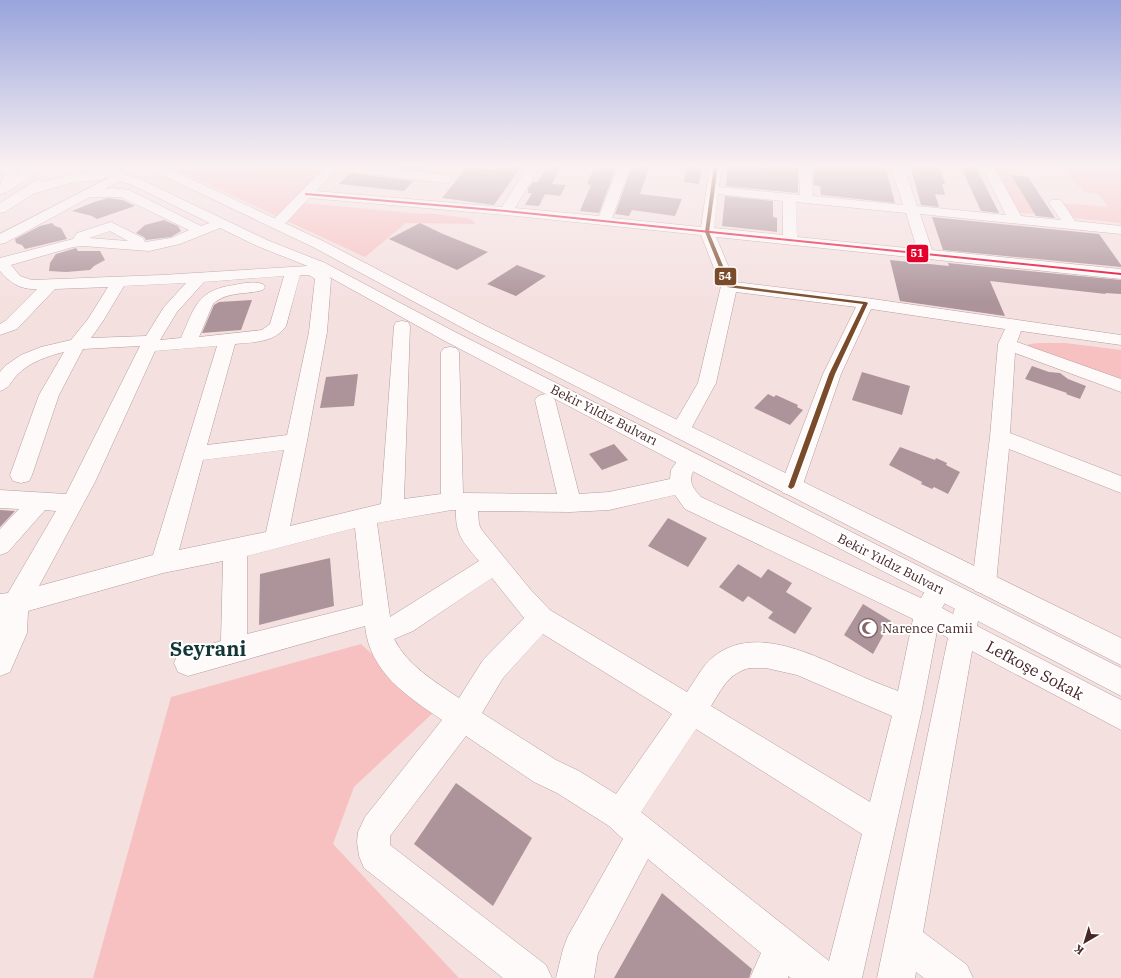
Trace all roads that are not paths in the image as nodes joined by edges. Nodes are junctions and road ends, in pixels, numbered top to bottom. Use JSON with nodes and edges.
{"nodes":[{"id":1,"x":46,"y":211,"type":"edge"},
{"id":2,"x":56,"y":211,"type":"edge"},
{"id":3,"x":163,"y":211,"type":"edge"},
{"id":4,"x":181,"y":211,"type":"edge"},
{"id":5,"x":194,"y":211,"type":"edge"},
{"id":6,"x":248,"y":211,"type":"edge"},
{"id":7,"x":290,"y":211,"type":"edge"},
{"id":8,"x":500,"y":211,"type":"edge"},
{"id":9,"x":608,"y":211,"type":"edge"},
{"id":10,"x":710,"y":211,"type":"edge"},
{"id":11,"x":790,"y":211,"type":"edge"},
{"id":12,"x":913,"y":211,"type":"edge"},
{"id":13,"x":928,"y":211,"type":"edge"},
{"id":14,"x":1011,"y":211,"type":"edge"},
{"id":15,"x":1062,"y":211,"type":"edge"},
{"id":16,"x":506,"y":212,"type":"joint"},
{"id":17,"x":169,"y":215,"type":"junction"},
{"id":18,"x":1016,"y":220,"type":"junction"},
{"id":19,"x":604,"y":221,"type":"junction"},
{"id":20,"x":220,"y":223,"type":"junction"},
{"id":21,"x":277,"y":224,"type":"junction"},
{"id":22,"x":1071,"y":225,"type":"junction"},
{"id":23,"x":0,"y":229,"type":"edge"},
{"id":24,"x":1121,"y":230,"type":"edge"},
{"id":25,"x":201,"y":231,"type":"junction"},
{"id":26,"x":707,"y":232,"type":"junction"},
{"id":27,"x":0,"y":240,"type":"edge"},
{"id":28,"x":790,"y":241,"type":"junction"},
{"id":29,"x":926,"y":254,"type":"junction"},
{"id":30,"x":0,"y":262,"type":"edge"},
{"id":31,"x":308,"y":269,"type":"junction"},
{"id":32,"x":1121,"y":274,"type":"edge"},
{"id":33,"x":200,"y":277,"type":"junction"},
{"id":34,"x":119,"y":282,"type":"junction"},
{"id":35,"x":50,"y":284,"type":"junction"},
{"id":36,"x":729,"y":286,"type":"junction"},
{"id":37,"x":257,"y":287,"type":"dead end"},
{"id":38,"x":866,"y":303,"type":"junction"},
{"id":39,"x":1015,"y":325,"type":"junction"},
{"id":40,"x":402,"y":326,"type":"dead end"},
{"id":41,"x":0,"y":330,"type":"edge"},
{"id":42,"x":227,"y":340,"type":"junction"},
{"id":43,"x":1121,"y":340,"type":"edge"},
{"id":44,"x":78,"y":343,"type":"junction"},
{"id":45,"x":150,"y":343,"type":"junction"},
{"id":46,"x":187,"y":343,"type":"junction"},
{"id":47,"x":1007,"y":344,"type":"junction"},
{"id":48,"x":450,"y":352,"type":"dead end"},
{"id":49,"x":0,"y":384,"type":"edge"},
{"id":50,"x":1121,"y":386,"type":"edge"},
{"id":51,"x":545,"y":400,"type":"dead end"},
{"id":52,"x":680,"y":431,"type":"junction"},
{"id":53,"x":1000,"y":437,"type":"junction"},
{"id":54,"x":297,"y":441,"type":"junction"},
{"id":55,"x":195,"y":454,"type":"junction"},
{"id":56,"x":689,"y":459,"type":"junction"},
{"id":57,"x":21,"y":475,"type":"dead end"},
{"id":58,"x":681,"y":485,"type":"junction"},
{"id":59,"x":1121,"y":485,"type":"edge"},
{"id":60,"x":791,"y":487,"type":"junction"},
{"id":61,"x":0,"y":498,"type":"edge"},
{"id":62,"x":39,"y":502,"type":"junction"},
{"id":63,"x":460,"y":502,"type":"junction"},
{"id":64,"x":72,"y":503,"type":"junction"},
{"id":65,"x":570,"y":503,"type":"junction"},
{"id":66,"x":392,"y":510,"type":"junction"},
{"id":67,"x":365,"y":517,"type":"junction"},
{"id":68,"x":276,"y":538,"type":"junction"},
{"id":69,"x":0,"y":545,"type":"edge"},
{"id":70,"x":235,"y":549,"type":"junction"},
{"id":71,"x":163,"y":564,"type":"junction"},
{"id":72,"x":494,"y":564,"type":"junction"},
{"id":73,"x":933,"y":601,"type":"junction"},
{"id":74,"x":972,"y":606,"type":"junction"},
{"id":75,"x":5,"y":610,"type":"edge"},
{"id":76,"x":541,"y":618,"type":"junction"},
{"id":77,"x":370,"y":624,"type":"junction"},
{"id":78,"x":234,"y":651,"type":"junction"},
{"id":79,"x":1121,"y":652,"type":"edge"},
{"id":80,"x":0,"y":663,"type":"edge"},
{"id":81,"x":188,"y":663,"type":"dead end"},
{"id":82,"x":1121,"y":683,"type":"edge"},
{"id":83,"x":908,"y":709,"type":"junction"},
{"id":84,"x":692,"y":710,"type":"junction"},
{"id":85,"x":1121,"y":716,"type":"edge"},
{"id":86,"x":463,"y":717,"type":"junction"},
{"id":87,"x":632,"y":824,"type":"junction"},
{"id":88,"x":879,"y":826,"type":"junction"},
{"id":89,"x":903,"y":940,"type":"junction"},
{"id":90,"x":776,"y":962,"type":"edge"},
{"id":91,"x":533,"y":978,"type":"edge"},
{"id":92,"x":574,"y":978,"type":"edge"},
{"id":93,"x":820,"y":978,"type":"edge"},
{"id":94,"x":843,"y":978,"type":"edge"},
{"id":95,"x":896,"y":978,"type":"edge"},
{"id":96,"x":954,"y":978,"type":"edge"}],
"edges":[{"from":1,"to":23,"type":"street"},
{"from":2,"to":27,"type":"street"},
{"from":3,"to":17,"type":"street"},
{"from":4,"to":17,"type":"street"},
{"from":5,"to":20,"type":"street","name":"Bekir Yıldız Bulvarı"},
{"from":6,"to":21,"type":"street","name":"Bekir Yıldız Bulvarı"},
{"from":7,"to":21,"type":"street"},
{"from":8,"to":16,"type":"street"},
{"from":9,"to":19,"type":"street"},
{"from":10,"to":26,"type":"street"},
{"from":11,"to":28,"type":"street"},
{"from":12,"to":29,"type":"street"},
{"from":13,"to":18,"type":"street"},
{"from":14,"to":18,"type":"street"},
{"from":15,"to":22,"type":"street"},
{"from":16,"to":19,"type":"street"},
{"from":17,"to":25,"type":"street"},
{"from":18,"to":22,"type":"street"},
{"from":19,"to":26,"type":"street"},
{"from":20,"to":25,"type":"street"},
{"from":20,"to":31,"type":"street","name":"Bekir Yıldız Bulvarı"},
{"from":21,"to":52,"type":"street","name":"Bekir Yıldız Bulvarı"},
{"from":22,"to":24,"type":"street"},
{"from":25,"to":30,"type":"street"},
{"from":26,"to":28,"type":"street"},
{"from":26,"to":36,"type":"street"},
{"from":28,"to":29,"type":"street"},
{"from":29,"to":32,"type":"street"},
{"from":30,"to":35,"type":"street"},
{"from":31,"to":33,"type":"street"},
{"from":31,"to":42,"type":"street"},
{"from":31,"to":54,"type":"street"},
{"from":31,"to":56,"type":"street","name":"Bekir Yıldız Bulvarı"},
{"from":33,"to":34,"type":"street"},
{"from":33,"to":45,"type":"street"},
{"from":34,"to":35,"type":"street"},
{"from":34,"to":44,"type":"street"},
{"from":35,"to":41,"type":"street"},
{"from":36,"to":38,"type":"street"},
{"from":36,"to":52,"type":"street"},
{"from":37,"to":46,"type":"street"},
{"from":38,"to":39,"type":"street"},
{"from":38,"to":60,"type":"street"},
{"from":39,"to":43,"type":"street"},
{"from":39,"to":47,"type":"street"},
{"from":40,"to":66,"type":"street"},
{"from":42,"to":46,"type":"street"},
{"from":42,"to":55,"type":"street"},
{"from":44,"to":45,"type":"street"},
{"from":44,"to":49,"type":"street"},
{"from":44,"to":57,"type":"street"},
{"from":45,"to":46,"type":"street"},
{"from":45,"to":64,"type":"street"},
{"from":47,"to":50,"type":"street"},
{"from":47,"to":53,"type":"street"},
{"from":48,"to":63,"type":"street"},
{"from":51,"to":65,"type":"street"},
{"from":52,"to":60,"type":"street","name":"Bekir Yıldız Bulvarı"},
{"from":53,"to":59,"type":"street"},
{"from":53,"to":74,"type":"street"},
{"from":54,"to":55,"type":"street"},
{"from":54,"to":68,"type":"street"},
{"from":55,"to":71,"type":"street"},
{"from":56,"to":58,"type":"street"},
{"from":56,"to":73,"type":"street","name":"Bekir Yıldız Bulvarı"},
{"from":58,"to":65,"type":"street"},
{"from":58,"to":73,"type":"street"},
{"from":60,"to":74,"type":"street","name":"Bekir Yıldız Bulvarı"},
{"from":61,"to":62,"type":"street"},
{"from":62,"to":64,"type":"street"},
{"from":62,"to":69,"type":"street"},
{"from":63,"to":65,"type":"street"},
{"from":63,"to":66,"type":"street"},
{"from":63,"to":72,"type":"street"},
{"from":64,"to":75,"type":"street"},
{"from":66,"to":67,"type":"street"},
{"from":67,"to":68,"type":"street"},
{"from":67,"to":77,"type":"street"},
{"from":68,"to":70,"type":"street"},
{"from":70,"to":71,"type":"street"},
{"from":70,"to":78,"type":"street"},
{"from":71,"to":75,"type":"street"},
{"from":72,"to":76,"type":"street"},
{"from":72,"to":77,"type":"street"},
{"from":73,"to":74,"type":"street","name":"Lefkoşe Sokak"},
{"from":73,"to":83,"type":"street"},
{"from":74,"to":79,"type":"street","name":"Bekir Yıldız Bulvarı"},
{"from":74,"to":82,"type":"street","name":"Bekir Yıldız Bulvarı"},
{"from":74,"to":85,"type":"street","name":"Lefkoşe Sokak"},
{"from":74,"to":89,"type":"street"},
{"from":75,"to":80,"type":"street"},
{"from":76,"to":84,"type":"street"},
{"from":76,"to":86,"type":"street"},
{"from":77,"to":78,"type":"street"},
{"from":77,"to":86,"type":"street"},
{"from":78,"to":81,"type":"street"},
{"from":83,"to":84,"type":"street"},
{"from":83,"to":88,"type":"street"},
{"from":84,"to":87,"type":"street"},
{"from":84,"to":88,"type":"street"},
{"from":86,"to":87,"type":"street"},
{"from":86,"to":91,"type":"street"},
{"from":87,"to":90,"type":"street"},
{"from":87,"to":92,"type":"street"},
{"from":88,"to":94,"type":"street"},
{"from":89,"to":95,"type":"street"},
{"from":89,"to":96,"type":"street"},
{"from":90,"to":93,"type":"street"}]}
